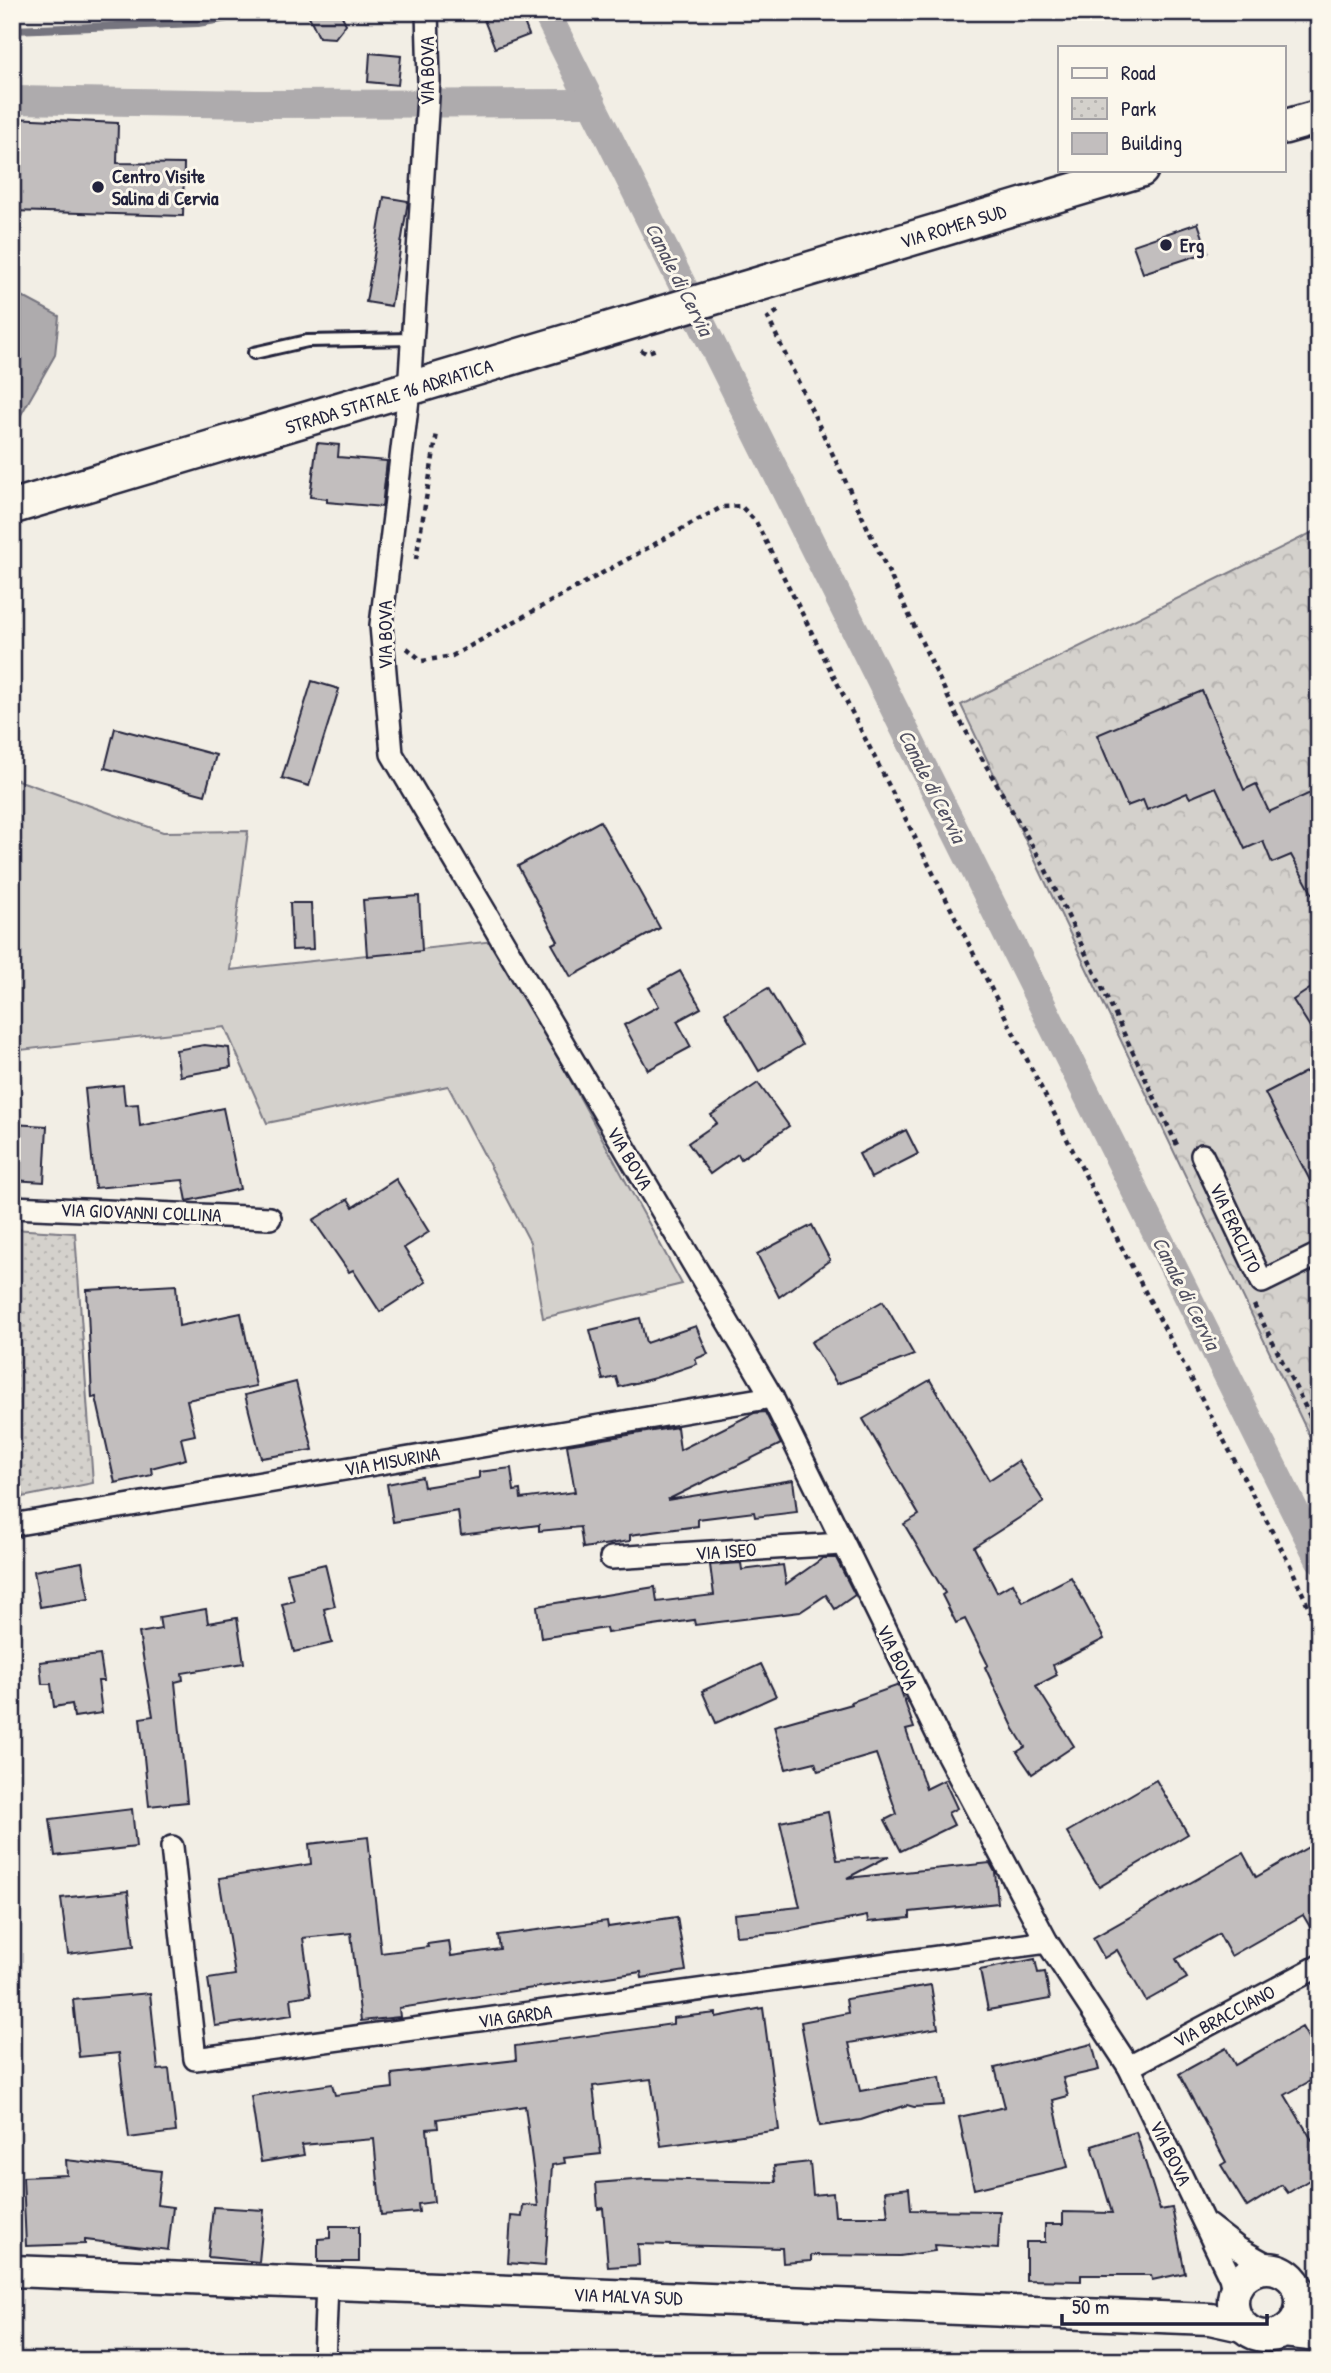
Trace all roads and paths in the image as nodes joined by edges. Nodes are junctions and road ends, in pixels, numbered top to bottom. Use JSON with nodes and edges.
{"nodes":[{"id":1,"x":427,"y":12,"type":"edge"},
{"id":2,"x":1319,"y":117,"type":"edge"},
{"id":3,"x":1286,"y":126,"type":"edge"},
{"id":4,"x":1134,"y":172,"type":"edge"},
{"id":5,"x":780,"y":278,"type":"junction"},
{"id":6,"x":412,"y":339,"type":"junction"},
{"id":7,"x":254,"y":354,"type":"dead end"},
{"id":8,"x":409,"y":391,"type":"junction"},
{"id":9,"x":437,"y":433,"type":"dead end"},
{"id":10,"x":12,"y":507,"type":"edge"},
{"id":11,"x":414,"y":571,"type":"dead end"},
{"id":12,"x":401,"y":643,"type":"dead end"},
{"id":13,"x":1180,"y":1151,"type":"dead end"},
{"id":14,"x":1202,"y":1155,"type":"dead end"},
{"id":15,"x":12,"y":1207,"type":"edge"},
{"id":16,"x":270,"y":1217,"type":"dead end"},
{"id":17,"x":1319,"y":1254,"type":"edge"},
{"id":18,"x":1251,"y":1299,"type":"dead end"},
{"id":19,"x":772,"y":1397,"type":"junction"},
{"id":20,"x":1319,"y":1434,"type":"edge"},
{"id":21,"x":12,"y":1463,"type":"edge"},
{"id":22,"x":18,"y":1524,"type":"edge"},
{"id":23,"x":842,"y":1544,"type":"junction"},
{"id":24,"x":611,"y":1558,"type":"dead end"},
{"id":25,"x":1319,"y":1631,"type":"edge"},
{"id":26,"x":172,"y":1847,"type":"dead end"},
{"id":27,"x":1047,"y":1942,"type":"junction"},
{"id":28,"x":1319,"y":1966,"type":"edge"},
{"id":29,"x":1129,"y":2067,"type":"junction"},
{"id":30,"x":1206,"y":2224,"type":"junction"},
{"id":31,"x":1277,"y":2270,"type":"junction"},
{"id":32,"x":12,"y":2271,"type":"edge"},
{"id":33,"x":327,"y":2283,"type":"junction"},
{"id":34,"x":1234,"y":2294,"type":"junction"},
{"id":35,"x":1309,"y":2300,"type":"edge"},
{"id":36,"x":1242,"y":2326,"type":"junction"},
{"id":37,"x":1284,"y":2332,"type":"junction"},
{"id":38,"x":1319,"y":2336,"type":"edge"},
{"id":39,"x":324,"y":2361,"type":"edge"}],
"edges":[{"from":1,"to":6,"type":"street","name":"VIA BOVA"},
{"from":2,"to":3,"type":"main road"},
{"from":4,"to":5,"type":"main road","name":"VIA ROMEA SUD"},
{"from":5,"to":8,"type":"main road","name":"STRADA STATALE 16 ADRIATICA"},
{"from":5,"to":13,"type":"path"},
{"from":6,"to":7,"type":"lane"},
{"from":6,"to":8,"type":"street","name":"VIA BOVA"},
{"from":8,"to":10,"type":"main road","name":"STRADA STATALE 16 ADRIATICA"},
{"from":8,"to":19,"type":"street","name":"VIA BOVA"},
{"from":9,"to":11,"type":"path"},
{"from":12,"to":25,"type":"path"},
{"from":14,"to":17,"type":"street","name":"VIA ERACLITO"},
{"from":15,"to":16,"type":"street","name":"VIA GIOVANNI COLLINA"},
{"from":18,"to":20,"type":"path"},
{"from":19,"to":22,"type":"street","name":"VIA MISURINA"},
{"from":19,"to":23,"type":"street","name":"VIA BOVA"},
{"from":21,"to":22,"type":"path"},
{"from":23,"to":24,"type":"street","name":"VIA ISEO"},
{"from":23,"to":27,"type":"street","name":"VIA BOVA"},
{"from":26,"to":27,"type":"street","name":"VIA GARDA"},
{"from":27,"to":29,"type":"street","name":"VIA BOVA"},
{"from":28,"to":29,"type":"street","name":"VIA BRACCIANO"},
{"from":29,"to":30,"type":"street","name":"VIA BOVA"},
{"from":30,"to":31,"type":"street","name":"VIA BOVA"},
{"from":30,"to":34,"type":"street","name":"VIA BOVA"},
{"from":31,"to":34,"type":"street"},
{"from":31,"to":35,"type":"street"},
{"from":32,"to":33,"type":"street","name":"VIA MALVA SUD"},
{"from":33,"to":36,"type":"street","name":"VIA MALVA SUD"},
{"from":33,"to":39,"type":"street"},
{"from":34,"to":36,"type":"street"},
{"from":35,"to":37,"type":"street"},
{"from":36,"to":37,"type":"street"},
{"from":37,"to":38,"type":"street"}]}
